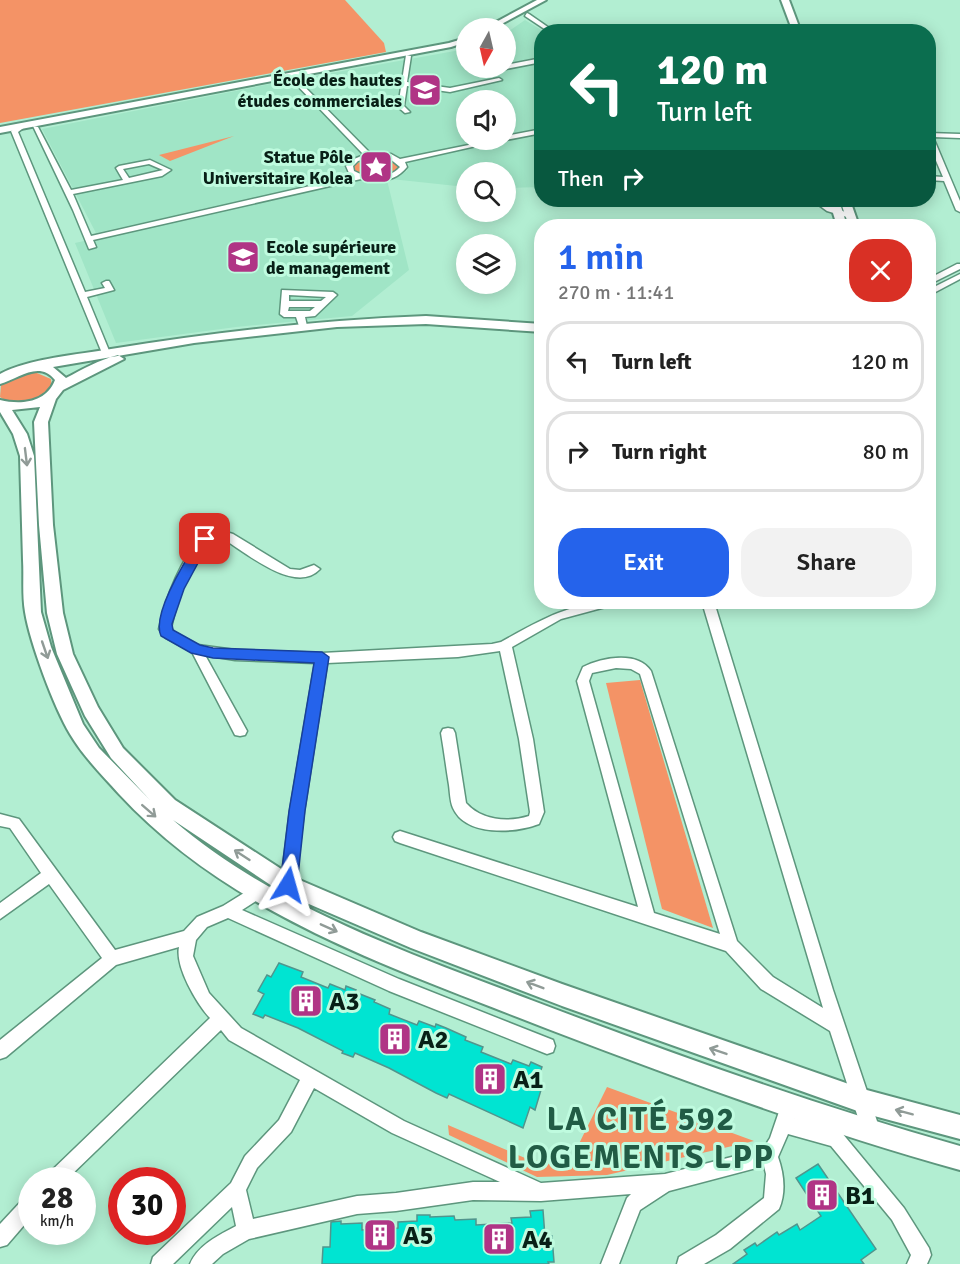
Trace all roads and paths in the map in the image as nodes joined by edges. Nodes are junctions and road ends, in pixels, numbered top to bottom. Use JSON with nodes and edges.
{"nodes":[{"id":1,"x":542,"y":0,"type":"edge"},
{"id":2,"x":551,"y":0,"type":"edge"},
{"id":3,"x":777,"y":0,"type":"edge"},
{"id":4,"x":785,"y":0,"type":"edge"},
{"id":5,"x":527,"y":15,"type":"junction"},
{"id":6,"x":508,"y":18,"type":"edge"},
{"id":7,"x":516,"y":21,"type":"edge"},
{"id":8,"x":541,"y":24,"type":"edge"},
{"id":9,"x":784,"y":24,"type":"edge"},
{"id":10,"x":794,"y":24,"type":"edge"},
{"id":11,"x":456,"y":43,"type":"edge"},
{"id":12,"x":456,"y":47,"type":"edge"},
{"id":13,"x":408,"y":56,"type":"junction"},
{"id":14,"x":534,"y":62,"type":"edge"},
{"id":15,"x":516,"y":65,"type":"edge"},
{"id":16,"x":294,"y":78,"type":"junction"},
{"id":17,"x":499,"y":80,"type":"dead end"},
{"id":18,"x":405,"y":84,"type":"junction"},
{"id":19,"x":407,"y":112,"type":"dead end"},
{"id":20,"x":23,"y":126,"type":"junction"},
{"id":21,"x":35,"y":127,"type":"junction"},
{"id":22,"x":14,"y":131,"type":"junction"},
{"id":23,"x":0,"y":132,"type":"edge"},
{"id":24,"x":534,"y":132,"type":"edge"},
{"id":25,"x":936,"y":135,"type":"edge"},
{"id":26,"x":516,"y":136,"type":"edge"},
{"id":27,"x":960,"y":136,"type":"edge"},
{"id":28,"x":456,"y":149,"type":"edge"},
{"id":29,"x":936,"y":152,"type":"edge"},
{"id":30,"x":369,"y":156,"type":"junction"},
{"id":31,"x":401,"y":161,"type":"junction"},
{"id":32,"x":360,"y":177,"type":"junction"},
{"id":33,"x":936,"y":178,"type":"edge"},
{"id":34,"x":947,"y":179,"type":"junction"},
{"id":35,"x":127,"y":181,"type":"junction"},
{"id":36,"x":68,"y":193,"type":"junction"},
{"id":37,"x":957,"y":195,"type":"edge"},
{"id":38,"x":828,"y":207,"type":"edge"},
{"id":39,"x":836,"y":207,"type":"edge"},
{"id":40,"x":960,"y":210,"type":"edge"},
{"id":41,"x":837,"y":212,"type":"junction"},
{"id":42,"x":840,"y":219,"type":"edge"},
{"id":43,"x":849,"y":219,"type":"edge"},
{"id":44,"x":88,"y":239,"type":"junction"},
{"id":45,"x":92,"y":247,"type":"dead end"},
{"id":46,"x":960,"y":266,"type":"edge"},
{"id":47,"x":960,"y":276,"type":"edge"},
{"id":48,"x":936,"y":279,"type":"edge"},
{"id":49,"x":106,"y":283,"type":"dead end"},
{"id":50,"x":936,"y":290,"type":"edge"},
{"id":51,"x":83,"y":295,"type":"junction"},
{"id":52,"x":284,"y":304,"type":"junction"},
{"id":53,"x":322,"y":304,"type":"junction"},
{"id":54,"x":301,"y":320,"type":"junction"},
{"id":55,"x":534,"y":327,"type":"edge"},
{"id":56,"x":534,"y":336,"type":"edge"},
{"id":57,"x":106,"y":352,"type":"junction"},
{"id":58,"x":28,"y":369,"type":"junction"},
{"id":59,"x":0,"y":370,"type":"edge"},
{"id":60,"x":0,"y":380,"type":"edge"},
{"id":61,"x":55,"y":392,"type":"junction"},
{"id":62,"x":1,"y":404,"type":"edge"},
{"id":63,"x":314,"y":569,"type":"dead end"},
{"id":64,"x":583,"y":609,"type":"edge"},
{"id":65,"x":710,"y":609,"type":"edge"},
{"id":66,"x":505,"y":645,"type":"junction"},
{"id":67,"x":196,"y":650,"type":"junction"},
{"id":68,"x":322,"y":657,"type":"junction"},
{"id":69,"x":240,"y":731,"type":"dead end"},
{"id":70,"x":448,"y":733,"type":"dead end"},
{"id":71,"x":0,"y":820,"type":"edge"},
{"id":72,"x":400,"y":837,"type":"dead end"},
{"id":73,"x":51,"y":874,"type":"junction"},
{"id":74,"x":288,"y":885,"type":"junction"},
{"id":75,"x":257,"y":892,"type":"junction"},
{"id":76,"x":285,"y":908,"type":"junction"},
{"id":77,"x":228,"y":911,"type":"junction"},
{"id":78,"x":0,"y":912,"type":"edge"},
{"id":79,"x":648,"y":918,"type":"junction"},
{"id":80,"x":189,"y":937,"type":"junction"},
{"id":81,"x":731,"y":945,"type":"junction"},
{"id":82,"x":112,"y":959,"type":"junction"},
{"id":83,"x":221,"y":1019,"type":"junction"},
{"id":84,"x":837,"y":1026,"type":"junction"},
{"id":85,"x":547,"y":1046,"type":"dead end"},
{"id":86,"x":0,"y":1051,"type":"edge"},
{"id":87,"x":310,"y":1078,"type":"junction"},
{"id":88,"x":863,"y":1101,"type":"junction"},
{"id":89,"x":786,"y":1115,"type":"junction"},
{"id":90,"x":960,"y":1127,"type":"edge"},
{"id":91,"x":873,"y":1133,"type":"junction"},
{"id":92,"x":769,"y":1156,"type":"junction"},
{"id":93,"x":960,"y":1158,"type":"edge"},
{"id":94,"x":67,"y":1167,"type":"edge"},
{"id":95,"x":665,"y":1183,"type":"junction"},
{"id":96,"x":237,"y":1189,"type":"junction"},
{"id":97,"x":540,"y":1192,"type":"junction"},
{"id":98,"x":18,"y":1218,"type":"edge"},
{"id":99,"x":246,"y":1230,"type":"junction"},
{"id":100,"x":0,"y":1238,"type":"edge"},
{"id":101,"x":160,"y":1264,"type":"edge"},
{"id":102,"x":199,"y":1264,"type":"edge"},
{"id":103,"x":610,"y":1264,"type":"edge"},
{"id":104,"x":686,"y":1264,"type":"edge"},
{"id":105,"x":915,"y":1264,"type":"edge"}],
"edges":[{"from":1,"to":6,"type":"main road"},
{"from":2,"to":5,"type":"main road"},
{"from":3,"to":9,"type":"main road"},
{"from":4,"to":10,"type":"main road"},
{"from":5,"to":7,"type":"main road"},
{"from":5,"to":8,"type":"street"},
{"from":11,"to":20,"type":"main road"},
{"from":12,"to":13,"type":"main road"},
{"from":13,"to":16,"type":"main road"},
{"from":13,"to":18,"type":"street"},
{"from":14,"to":15,"type":"street"},
{"from":16,"to":21,"type":"main road"},
{"from":16,"to":30,"type":"street"},
{"from":17,"to":18,"type":"street"},
{"from":18,"to":19,"type":"street"},
{"from":20,"to":22,"type":"street"},
{"from":20,"to":23,"type":"main road"},
{"from":21,"to":22,"type":"main road"},
{"from":21,"to":36,"type":"street"},
{"from":22,"to":23,"type":"main road"},
{"from":22,"to":51,"type":"street"},
{"from":24,"to":26,"type":"street"},
{"from":25,"to":27,"type":"street"},
{"from":28,"to":31,"type":"street"},
{"from":29,"to":34,"type":"street"},
{"from":30,"to":31,"type":"street"},
{"from":30,"to":32,"type":"street"},
{"from":31,"to":32,"type":"street"},
{"from":32,"to":44,"type":"street"},
{"from":33,"to":34,"type":"street"},
{"from":34,"to":37,"type":"street"},
{"from":35,"to":35,"type":"street"},
{"from":35,"to":36,"type":"street"},
{"from":36,"to":44,"type":"street"},
{"from":37,"to":40,"type":"street"},
{"from":38,"to":41,"type":"street"},
{"from":39,"to":41,"type":"main road"},
{"from":41,"to":42,"type":"main road"},
{"from":41,"to":43,"type":"street"},
{"from":44,"to":45,"type":"street"},
{"from":46,"to":48,"type":"street"},
{"from":47,"to":50,"type":"street"},
{"from":49,"to":51,"type":"street"},
{"from":51,"to":57,"type":"street"},
{"from":52,"to":53,"type":"street"},
{"from":52,"to":53,"type":"street"},
{"from":52,"to":54,"type":"street"},
{"from":53,"to":54,"type":"street"},
{"from":54,"to":55,"type":"main road"},
{"from":54,"to":57,"type":"main road"},
{"from":56,"to":61,"type":"main road"},
{"from":57,"to":58,"type":"main road"},
{"from":58,"to":59,"type":"main road"},
{"from":58,"to":60,"type":"main road"},
{"from":58,"to":61,"type":"main road"},
{"from":61,"to":62,"type":"main road"},
{"from":74,"to":61,"type":"main road","one_way":true},
{"from":62,"to":75,"type":"main road","one_way":true},
{"from":63,"to":67,"type":"street"},
{"from":64,"to":66,"type":"street"},
{"from":65,"to":84,"type":"street"},
{"from":66,"to":68,"type":"street"},
{"from":66,"to":70,"type":"street"},
{"from":67,"to":68,"type":"street"},
{"from":67,"to":69,"type":"street"},
{"from":68,"to":74,"type":"street"},
{"from":71,"to":73,"type":"street"},
{"from":72,"to":79,"type":"street"},
{"from":73,"to":78,"type":"street"},
{"from":73,"to":82,"type":"street"},
{"from":74,"to":76,"type":"street"},
{"from":88,"to":74,"type":"main road","one_way":true},
{"from":75,"to":76,"type":"main road"},
{"from":75,"to":77,"type":"street"},
{"from":76,"to":89,"type":"main road","one_way":true},
{"from":77,"to":80,"type":"street"},
{"from":77,"to":85,"type":"street"},
{"from":79,"to":81,"type":"street"},
{"from":79,"to":81,"type":"street"},
{"from":80,"to":82,"type":"street"},
{"from":80,"to":83,"type":"street"},
{"from":81,"to":84,"type":"street"},
{"from":82,"to":86,"type":"street"},
{"from":83,"to":87,"type":"street"},
{"from":83,"to":94,"type":"street"},
{"from":84,"to":88,"type":"street"},
{"from":87,"to":96,"type":"street"},
{"from":87,"to":97,"type":"street"},
{"from":90,"to":88,"type":"main road","one_way":true},
{"from":88,"to":91,"type":"street"},
{"from":89,"to":91,"type":"main road"},
{"from":89,"to":92,"type":"street"},
{"from":89,"to":105,"type":"street"},
{"from":91,"to":93,"type":"main road"},
{"from":92,"to":95,"type":"street"},
{"from":92,"to":104,"type":"street"},
{"from":95,"to":97,"type":"street"},
{"from":95,"to":103,"type":"street"},
{"from":96,"to":99,"type":"street"},
{"from":96,"to":101,"type":"street"},
{"from":97,"to":99,"type":"street"},
{"from":98,"to":100,"type":"street"},
{"from":99,"to":102,"type":"street"}]}
